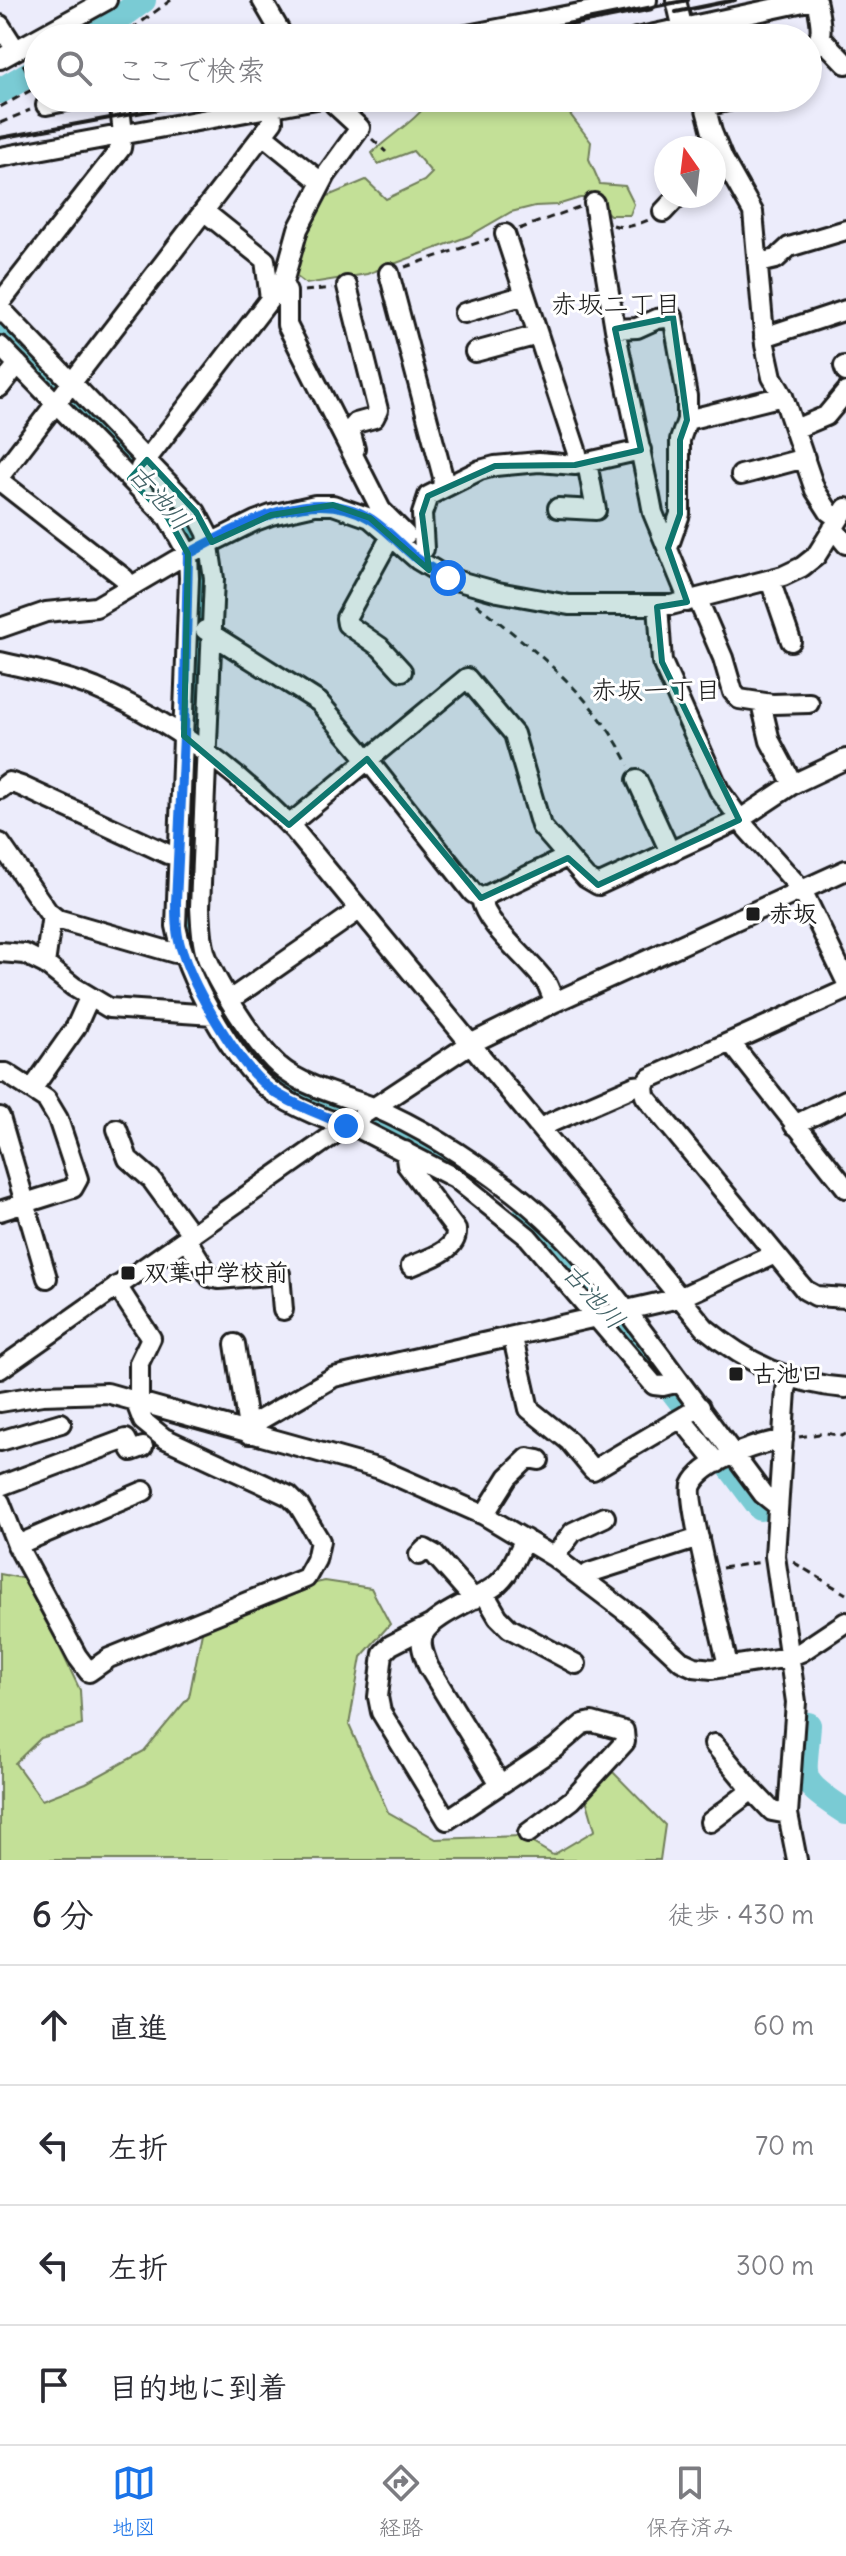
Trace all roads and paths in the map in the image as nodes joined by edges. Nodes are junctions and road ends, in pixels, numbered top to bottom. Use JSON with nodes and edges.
{"nodes":[{"id":1,"x":107,"y":0,"type":"edge"},
{"id":2,"x":171,"y":0,"type":"edge"},
{"id":3,"x":262,"y":0,"type":"edge"},
{"id":4,"x":647,"y":0,"type":"edge"},
{"id":5,"x":676,"y":0,"type":"edge"},
{"id":6,"x":814,"y":0,"type":"edge"},
{"id":7,"x":63,"y":24,"type":"edge"},
{"id":8,"x":139,"y":24,"type":"edge"},
{"id":9,"x":276,"y":24,"type":"edge"},
{"id":10,"x":524,"y":24,"type":"edge"},
{"id":11,"x":682,"y":24,"type":"edge"},
{"id":12,"x":722,"y":24,"type":"edge"},
{"id":13,"x":820,"y":24,"type":"edge"},
{"id":14,"x":0,"y":25,"type":"edge"},
{"id":15,"x":822,"y":39,"type":"edge"},
{"id":16,"x":11,"y":55,"type":"edge"},
{"id":17,"x":846,"y":64,"type":"edge"},
{"id":18,"x":24,"y":72,"type":"edge"},
{"id":19,"x":24,"y":97,"type":"edge"},
{"id":20,"x":24,"y":103,"type":"edge"},
{"id":21,"x":0,"y":107,"type":"edge"},
{"id":22,"x":121,"y":112,"type":"edge"},
{"id":23,"x":249,"y":112,"type":"edge"},
{"id":24,"x":272,"y":112,"type":"edge"},
{"id":25,"x":343,"y":112,"type":"edge"},
{"id":26,"x":707,"y":112,"type":"edge"},
{"id":27,"x":0,"y":123,"type":"edge"},
{"id":28,"x":123,"y":134,"type":"junction"},
{"id":29,"x":263,"y":135,"type":"junction"},
{"id":30,"x":0,"y":157,"type":"edge"},
{"id":31,"x":316,"y":178,"type":"dead end"},
{"id":32,"x":734,"y":179,"type":"junction"},
{"id":33,"x":726,"y":180,"type":"edge"},
{"id":34,"x":667,"y":208,"type":"edge"},
{"id":35,"x":205,"y":212,"type":"junction"},
{"id":36,"x":663,"y":212,"type":"joint"},
{"id":37,"x":596,"y":213,"type":"junction"},
{"id":38,"x":846,"y":230,"type":"edge"},
{"id":39,"x":505,"y":234,"type":"junction"},
{"id":40,"x":759,"y":263,"type":"junction"},
{"id":41,"x":389,"y":273,"type":"joint"},
{"id":42,"x":347,"y":286,"type":"joint"},
{"id":43,"x":287,"y":292,"type":"junction"},
{"id":44,"x":525,"y":295,"type":"junction"},
{"id":45,"x":0,"y":305,"type":"edge"},
{"id":46,"x":846,"y":310,"type":"edge"},
{"id":47,"x":464,"y":313,"type":"dead end"},
{"id":48,"x":615,"y":329,"type":"junction"},
{"id":49,"x":538,"y":335,"type":"junction"},
{"id":50,"x":764,"y":337,"type":"junction"},
{"id":51,"x":0,"y":346,"type":"edge"},
{"id":52,"x":475,"y":352,"type":"dead end"},
{"id":53,"x":18,"y":364,"type":"junction"},
{"id":54,"x":0,"y":387,"type":"edge"},
{"id":55,"x":846,"y":392,"type":"edge"},
{"id":56,"x":64,"y":393,"type":"junction"},
{"id":57,"x":783,"y":396,"type":"junction"},
{"id":58,"x":687,"y":420,"type":"junction"},
{"id":59,"x":795,"y":429,"type":"junction"},
{"id":60,"x":641,"y":450,"type":"junction"},
{"id":61,"x":805,"y":458,"type":"junction"},
{"id":62,"x":581,"y":464,"type":"junction"},
{"id":63,"x":359,"y":467,"type":"junction"},
{"id":64,"x":139,"y":469,"type":"junction"},
{"id":65,"x":741,"y":475,"type":"dead end"},
{"id":66,"x":0,"y":478,"type":"edge"},
{"id":67,"x":442,"y":489,"type":"junction"},
{"id":68,"x":558,"y":508,"type":"dead end"},
{"id":69,"x":839,"y":518,"type":"edge"},
{"id":70,"x":391,"y":536,"type":"junction"},
{"id":71,"x":846,"y":544,"type":"edge"},
{"id":72,"x":199,"y":548,"type":"junction"},
{"id":73,"x":668,"y":548,"type":"junction"},
{"id":74,"x":421,"y":554,"type":"junction"},
{"id":75,"x":770,"y":580,"type":"junction"},
{"id":76,"x":466,"y":584,"type":"junction"},
{"id":77,"x":130,"y":586,"type":"junction"},
{"id":78,"x":692,"y":601,"type":"junction"},
{"id":79,"x":658,"y":605,"type":"junction"},
{"id":80,"x":0,"y":628,"type":"edge"},
{"id":81,"x":200,"y":629,"type":"junction"},
{"id":82,"x":791,"y":641,"type":"dead end"},
{"id":83,"x":0,"y":662,"type":"edge"},
{"id":84,"x":402,"y":671,"type":"dead end"},
{"id":85,"x":761,"y":703,"type":"junction"},
{"id":86,"x":809,"y":703,"type":"dead end"},
{"id":87,"x":184,"y":736,"type":"junction"},
{"id":88,"x":207,"y":751,"type":"junction"},
{"id":89,"x":367,"y":759,"type":"junction"},
{"id":90,"x":846,"y":759,"type":"edge"},
{"id":91,"x":637,"y":780,"type":"joint"},
{"id":92,"x":793,"y":784,"type":"junction"},
{"id":93,"x":0,"y":789,"type":"edge"},
{"id":94,"x":739,"y":820,"type":"junction"},
{"id":95,"x":289,"y":825,"type":"junction"},
{"id":96,"x":0,"y":843,"type":"edge"},
{"id":97,"x":670,"y":852,"type":"junction"},
{"id":98,"x":567,"y":857,"type":"junction"},
{"id":99,"x":188,"y":867,"type":"junction"},
{"id":100,"x":846,"y":870,"type":"edge"},
{"id":101,"x":802,"y":890,"type":"junction"},
{"id":102,"x":481,"y":898,"type":"junction"},
{"id":103,"x":359,"y":910,"type":"junction"},
{"id":104,"x":52,"y":915,"type":"junction"},
{"id":105,"x":0,"y":952,"type":"edge"},
{"id":106,"x":182,"y":952,"type":"junction"},
{"id":107,"x":45,"y":964,"type":"junction"},
{"id":108,"x":846,"y":981,"type":"edge"},
{"id":109,"x":846,"y":990,"type":"edge"},
{"id":110,"x":89,"y":998,"type":"junction"},
{"id":111,"x":231,"y":999,"type":"junction"},
{"id":112,"x":555,"y":1002,"type":"junction"},
{"id":113,"x":213,"y":1015,"type":"junction"},
{"id":114,"x":731,"y":1043,"type":"junction"},
{"id":115,"x":470,"y":1044,"type":"junction"},
{"id":116,"x":0,"y":1073,"type":"edge"},
{"id":117,"x":35,"y":1085,"type":"dead end"},
{"id":118,"x":644,"y":1085,"type":"junction"},
{"id":119,"x":846,"y":1100,"type":"edge"},
{"id":120,"x":373,"y":1107,"type":"junction"},
{"id":121,"x":0,"y":1117,"type":"edge"},
{"id":122,"x":794,"y":1125,"type":"junction"},
{"id":123,"x":346,"y":1126,"type":"junction"},
{"id":124,"x":117,"y":1129,"type":"dead end"},
{"id":125,"x":541,"y":1129,"type":"junction"},
{"id":126,"x":405,"y":1151,"type":"junction"},
{"id":127,"x":846,"y":1188,"type":"edge"},
{"id":128,"x":23,"y":1204,"type":"junction"},
{"id":129,"x":0,"y":1211,"type":"edge"},
{"id":130,"x":189,"y":1236,"type":"junction"},
{"id":131,"x":775,"y":1254,"type":"junction"},
{"id":132,"x":411,"y":1266,"type":"dead end"},
{"id":133,"x":47,"y":1278,"type":"dead end"},
{"id":134,"x":117,"y":1286,"type":"junction"},
{"id":135,"x":679,"y":1298,"type":"junction"},
{"id":136,"x":846,"y":1298,"type":"edge"},
{"id":137,"x":283,"y":1310,"type":"dead end"},
{"id":138,"x":613,"y":1315,"type":"junction"},
{"id":139,"x":513,"y":1338,"type":"junction"},
{"id":140,"x":235,"y":1344,"type":"dead end"},
{"id":141,"x":0,"y":1369,"type":"edge"},
{"id":142,"x":790,"y":1378,"type":"junction"},
{"id":143,"x":673,"y":1384,"type":"junction"},
{"id":144,"x":846,"y":1388,"type":"edge"},
{"id":145,"x":0,"y":1402,"type":"edge"},
{"id":146,"x":136,"y":1403,"type":"junction"},
{"id":147,"x":690,"y":1414,"type":"junction"},
{"id":148,"x":61,"y":1423,"type":"dead end"},
{"id":149,"x":249,"y":1434,"type":"junction"},
{"id":150,"x":846,"y":1434,"type":"edge"},
{"id":151,"x":783,"y":1440,"type":"junction"},
{"id":152,"x":0,"y":1441,"type":"edge"},
{"id":153,"x":143,"y":1447,"type":"dead end"},
{"id":154,"x":725,"y":1458,"type":"junction"},
{"id":155,"x":539,"y":1460,"type":"dead end"},
{"id":156,"x":0,"y":1486,"type":"edge"},
{"id":157,"x":144,"y":1491,"type":"dead end"},
{"id":158,"x":0,"y":1502,"type":"edge"},
{"id":159,"x":778,"y":1506,"type":"junction"},
{"id":160,"x":484,"y":1515,"type":"junction"},
{"id":161,"x":605,"y":1517,"type":"dead end"},
{"id":162,"x":699,"y":1538,"type":"junction"},
{"id":163,"x":525,"y":1539,"type":"junction"},
{"id":164,"x":17,"y":1545,"type":"junction"},
{"id":165,"x":419,"y":1555,"type":"dead end"},
{"id":166,"x":554,"y":1557,"type":"junction"},
{"id":167,"x":585,"y":1579,"type":"junction"},
{"id":168,"x":479,"y":1596,"type":"junction"},
{"id":169,"x":846,"y":1622,"type":"edge"},
{"id":170,"x":432,"y":1624,"type":"junction"},
{"id":171,"x":789,"y":1657,"type":"junction"},
{"id":172,"x":576,"y":1664,"type":"dead end"},
{"id":173,"x":728,"y":1666,"type":"junction"},
{"id":174,"x":714,"y":1744,"type":"dead end"},
{"id":175,"x":500,"y":1784,"type":"junction"},
{"id":176,"x":752,"y":1790,"type":"junction"},
{"id":177,"x":788,"y":1814,"type":"junction"},
{"id":178,"x":710,"y":1822,"type":"dead end"},
{"id":179,"x":528,"y":1833,"type":"dead end"},
{"id":180,"x":797,"y":1860,"type":"edge"}],
"edges":[{"from":1,"to":7,"type":"street"},
{"from":2,"to":8,"type":"path"},
{"from":3,"to":9,"type":"street"},
{"from":4,"to":10,"type":"street"},
{"from":5,"to":11,"type":"street"},
{"from":6,"to":12,"type":"street"},
{"from":6,"to":13,"type":"street"},
{"from":14,"to":16,"type":"street"},
{"from":15,"to":17,"type":"street"},
{"from":16,"to":18,"type":"path"},
{"from":19,"to":21,"type":"path"},
{"from":20,"to":27,"type":"path"},
{"from":22,"to":28,"type":"street"},
{"from":23,"to":28,"type":"street"},
{"from":24,"to":29,"type":"street"},
{"from":25,"to":43,"type":"street"},
{"from":26,"to":32,"type":"street"},
{"from":28,"to":30,"type":"street"},
{"from":28,"to":45,"type":"street"},
{"from":29,"to":31,"type":"street"},
{"from":29,"to":35,"type":"street"},
{"from":32,"to":33,"type":"street"},
{"from":32,"to":40,"type":"street"},
{"from":34,"to":36,"type":"street"},
{"from":35,"to":56,"type":"street"},
{"from":35,"to":64,"type":"street"},
{"from":36,"to":37,"type":"path"},
{"from":37,"to":39,"type":"path"},
{"from":37,"to":48,"type":"street"},
{"from":38,"to":40,"type":"street"},
{"from":39,"to":41,"type":"path"},
{"from":39,"to":44,"type":"street"},
{"from":40,"to":50,"type":"street"},
{"from":41,"to":67,"type":"street"},
{"from":42,"to":43,"type":"path"},
{"from":42,"to":63,"type":"street"},
{"from":43,"to":63,"type":"street"},
{"from":44,"to":47,"type":"street"},
{"from":44,"to":49,"type":"street"},
{"from":45,"to":56,"type":"street"},
{"from":46,"to":50,"type":"street"},
{"from":48,"to":58,"type":"street"},
{"from":48,"to":60,"type":"street"},
{"from":49,"to":52,"type":"street"},
{"from":49,"to":62,"type":"street"},
{"from":50,"to":57,"type":"street"},
{"from":51,"to":53,"type":"street"},
{"from":53,"to":54,"type":"street"},
{"from":53,"to":56,"type":"street"},
{"from":55,"to":59,"type":"street"},
{"from":56,"to":64,"type":"street"},
{"from":56,"to":64,"type":"street"},
{"from":56,"to":66,"type":"street"},
{"from":57,"to":58,"type":"street"},
{"from":57,"to":59,"type":"street"},
{"from":58,"to":73,"type":"street"},
{"from":59,"to":61,"type":"street"},
{"from":60,"to":62,"type":"street"},
{"from":60,"to":73,"type":"street"},
{"from":61,"to":65,"type":"street"},
{"from":61,"to":69,"type":"street"},
{"from":62,"to":67,"type":"street"},
{"from":62,"to":68,"type":"street"},
{"from":63,"to":74,"type":"street"},
{"from":64,"to":72,"type":"street"},
{"from":64,"to":72,"type":"street"},
{"from":66,"to":77,"type":"street"},
{"from":67,"to":74,"type":"street"},
{"from":69,"to":71,"type":"street"},
{"from":69,"to":75,"type":"street"},
{"from":70,"to":72,"type":"street"},
{"from":70,"to":74,"type":"street"},
{"from":70,"to":84,"type":"street"},
{"from":72,"to":77,"type":"street"},
{"from":72,"to":81,"type":"street"},
{"from":72,"to":81,"type":"street"},
{"from":73,"to":78,"type":"street"},
{"from":74,"to":76,"type":"street"},
{"from":75,"to":78,"type":"street"},
{"from":75,"to":82,"type":"street"},
{"from":76,"to":79,"type":"street"},
{"from":76,"to":91,"type":"path"},
{"from":77,"to":80,"type":"street"},
{"from":78,"to":79,"type":"street"},
{"from":78,"to":85,"type":"street"},
{"from":79,"to":94,"type":"street"},
{"from":81,"to":87,"type":"street"},
{"from":81,"to":88,"type":"street"},
{"from":81,"to":89,"type":"street"},
{"from":83,"to":87,"type":"street"},
{"from":85,"to":86,"type":"street"},
{"from":85,"to":92,"type":"street"},
{"from":87,"to":88,"type":"street"},
{"from":87,"to":99,"type":"street"},
{"from":88,"to":95,"type":"street"},
{"from":88,"to":99,"type":"street"},
{"from":89,"to":95,"type":"street"},
{"from":89,"to":98,"type":"street"},
{"from":89,"to":102,"type":"street"},
{"from":90,"to":92,"type":"street"},
{"from":91,"to":97,"type":"street"},
{"from":92,"to":94,"type":"street"},
{"from":93,"to":99,"type":"street"},
{"from":94,"to":97,"type":"street"},
{"from":94,"to":101,"type":"street"},
{"from":95,"to":103,"type":"street"},
{"from":96,"to":104,"type":"street"},
{"from":97,"to":98,"type":"street"},
{"from":98,"to":102,"type":"street"},
{"from":99,"to":106,"type":"street"},
{"from":99,"to":111,"type":"street"},
{"from":100,"to":101,"type":"street"},
{"from":101,"to":108,"type":"street"},
{"from":101,"to":112,"type":"street"},
{"from":102,"to":112,"type":"street"},
{"from":103,"to":111,"type":"street"},
{"from":103,"to":115,"type":"street"},
{"from":104,"to":106,"type":"street"},
{"from":104,"to":107,"type":"street"},
{"from":105,"to":107,"type":"street"},
{"from":106,"to":113,"type":"street"},
{"from":107,"to":110,"type":"street"},
{"from":109,"to":114,"type":"street"},
{"from":110,"to":113,"type":"street"},
{"from":110,"to":117,"type":"street"},
{"from":111,"to":120,"type":"street"},
{"from":112,"to":115,"type":"street"},
{"from":113,"to":123,"type":"street"},
{"from":114,"to":118,"type":"street"},
{"from":114,"to":122,"type":"street"},
{"from":115,"to":120,"type":"street"},
{"from":115,"to":125,"type":"street"},
{"from":116,"to":128,"type":"street"},
{"from":118,"to":125,"type":"street"},
{"from":118,"to":131,"type":"street"},
{"from":119,"to":122,"type":"street"},
{"from":120,"to":123,"type":"street"},
{"from":120,"to":138,"type":"street"},
{"from":121,"to":128,"type":"street"},
{"from":122,"to":127,"type":"street"},
{"from":123,"to":126,"type":"street"},
{"from":123,"to":130,"type":"street"},
{"from":124,"to":130,"type":"street"},
{"from":125,"to":135,"type":"street"},
{"from":126,"to":132,"type":"street"},
{"from":126,"to":138,"type":"street"},
{"from":128,"to":129,"type":"street"},
{"from":128,"to":133,"type":"street"},
{"from":130,"to":134,"type":"street"},
{"from":130,"to":137,"type":"street"},
{"from":131,"to":135,"type":"street"},
{"from":131,"to":136,"type":"street"},
{"from":134,"to":141,"type":"street"},
{"from":134,"to":146,"type":"street"},
{"from":135,"to":138,"type":"street"},
{"from":135,"to":142,"type":"street"},
{"from":138,"to":139,"type":"street"},
{"from":138,"to":143,"type":"street"},
{"from":138,"to":143,"type":"street"},
{"from":139,"to":147,"type":"street"},
{"from":139,"to":149,"type":"street"},
{"from":140,"to":149,"type":"street"},
{"from":142,"to":144,"type":"street"},
{"from":142,"to":151,"type":"street"},
{"from":143,"to":147,"type":"street"},
{"from":145,"to":146,"type":"street"},
{"from":146,"to":149,"type":"street"},
{"from":146,"to":164,"type":"street"},
{"from":147,"to":154,"type":"street"},
{"from":148,"to":152,"type":"street"},
{"from":149,"to":160,"type":"street"},
{"from":150,"to":151,"type":"path"},
{"from":151,"to":154,"type":"street"},
{"from":151,"to":159,"type":"street"},
{"from":153,"to":156,"type":"street"},
{"from":154,"to":159,"type":"street"},
{"from":154,"to":162,"type":"street"},
{"from":155,"to":160,"type":"street"},
{"from":157,"to":164,"type":"street"},
{"from":158,"to":164,"type":"street"},
{"from":159,"to":171,"type":"street"},
{"from":160,"to":163,"type":"street"},
{"from":161,"to":166,"type":"street"},
{"from":162,"to":167,"type":"street"},
{"from":162,"to":173,"type":"street"},
{"from":163,"to":166,"type":"street"},
{"from":163,"to":168,"type":"street"},
{"from":165,"to":168,"type":"street"},
{"from":166,"to":167,"type":"street"},
{"from":167,"to":173,"type":"street"},
{"from":168,"to":170,"type":"street"},
{"from":168,"to":172,"type":"street"},
{"from":169,"to":171,"type":"street"},
{"from":170,"to":175,"type":"street"},
{"from":170,"to":175,"type":"street"},
{"from":171,"to":173,"type":"street"},
{"from":171,"to":177,"type":"street"},
{"from":174,"to":176,"type":"street"},
{"from":175,"to":179,"type":"street"},
{"from":176,"to":177,"type":"street"},
{"from":176,"to":178,"type":"street"},
{"from":177,"to":180,"type":"street"}]}
